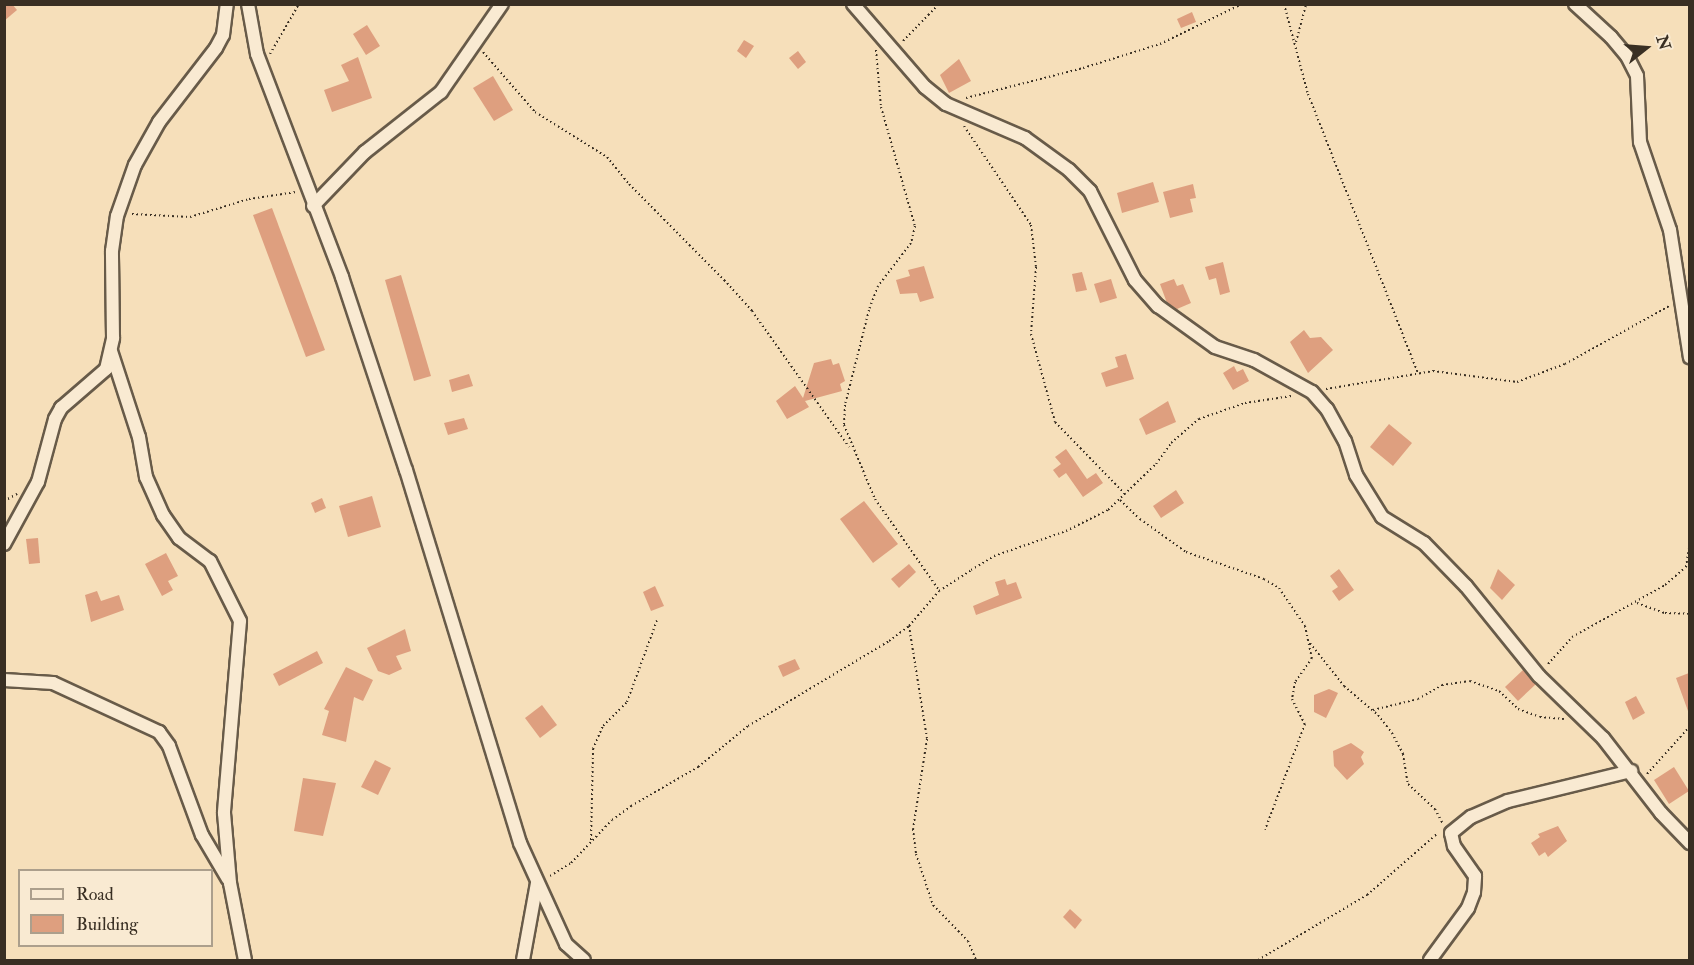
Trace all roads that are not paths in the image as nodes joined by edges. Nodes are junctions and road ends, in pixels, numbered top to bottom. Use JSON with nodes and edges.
{"nodes":[{"id":1,"x":227,"y":4,"type":"edge"},
{"id":2,"x":248,"y":4,"type":"edge"},
{"id":3,"x":502,"y":4,"type":"edge"},
{"id":4,"x":853,"y":4,"type":"edge"},
{"id":5,"x":1575,"y":4,"type":"edge"},
{"id":6,"x":314,"y":206,"type":"junction"},
{"id":7,"x":111,"y":351,"type":"junction"},
{"id":8,"x":1689,"y":357,"type":"edge"},
{"id":9,"x":4,"y":544,"type":"edge"},
{"id":10,"x":4,"y":680,"type":"edge"},
{"id":11,"x":1631,"y":771,"type":"junction"},
{"id":12,"x":1689,"y":843,"type":"edge"},
{"id":13,"x":230,"y":883,"type":"junction"},
{"id":14,"x":537,"y":883,"type":"junction"},
{"id":15,"x":245,"y":960,"type":"edge"},
{"id":16,"x":523,"y":960,"type":"edge"},
{"id":17,"x":584,"y":960,"type":"edge"},
{"id":18,"x":1430,"y":960,"type":"edge"}],
"edges":[{"from":1,"to":7,"type":"street"},
{"from":2,"to":6,"type":"street"},
{"from":3,"to":6,"type":"street"},
{"from":4,"to":11,"type":"street"},
{"from":5,"to":8,"type":"street"},
{"from":6,"to":14,"type":"street"},
{"from":7,"to":9,"type":"street"},
{"from":7,"to":13,"type":"street"},
{"from":10,"to":13,"type":"street"},
{"from":11,"to":12,"type":"street"},
{"from":11,"to":18,"type":"street"},
{"from":13,"to":15,"type":"street"},
{"from":14,"to":16,"type":"street"},
{"from":14,"to":17,"type":"street"}]}
